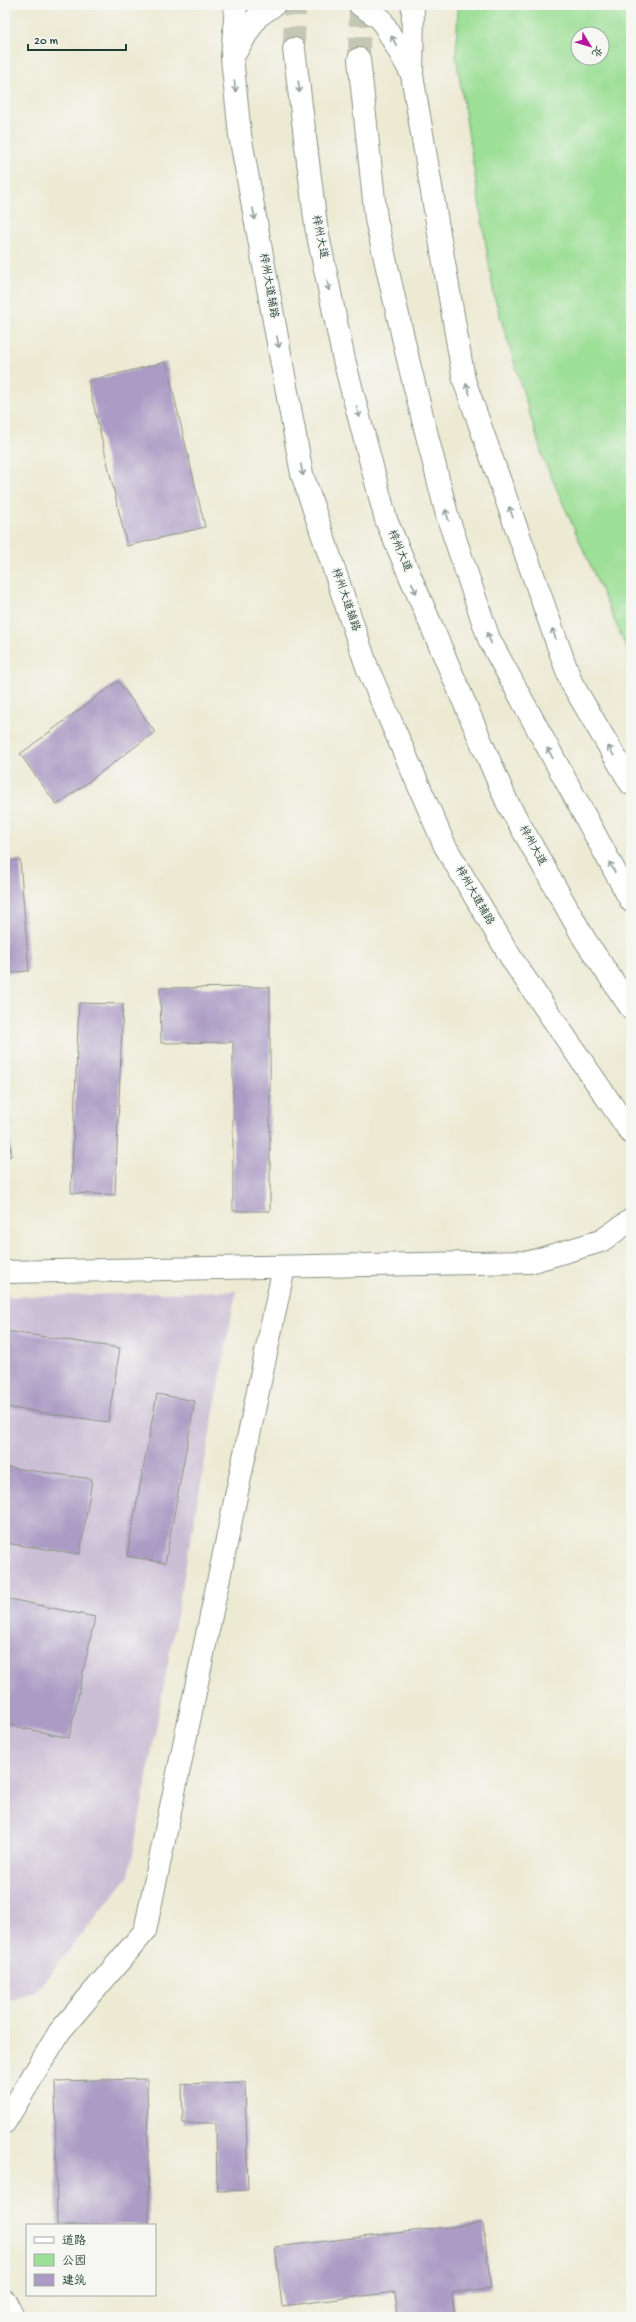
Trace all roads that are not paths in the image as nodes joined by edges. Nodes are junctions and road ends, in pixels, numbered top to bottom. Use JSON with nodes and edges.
{"nodes":[{"id":1,"x":236,"y":5,"type":"edge"},
{"id":2,"x":274,"y":5,"type":"edge"},
{"id":3,"x":360,"y":5,"type":"edge"},
{"id":4,"x":413,"y":5,"type":"edge"},
{"id":5,"x":294,"y":48,"type":"tunnel mouth"},
{"id":6,"x":232,"y":58,"type":"junction"},
{"id":7,"x":359,"y":59,"type":"tunnel mouth"},
{"id":8,"x":412,"y":75,"type":"junction"},
{"id":9,"x":631,"y":784,"type":"edge"},
{"id":10,"x":631,"y":901,"type":"edge"},
{"id":11,"x":631,"y":1008,"type":"edge"},
{"id":12,"x":631,"y":1133,"type":"edge"},
{"id":13,"x":631,"y":1220,"type":"edge"},
{"id":14,"x":284,"y":1267,"type":"junction"},
{"id":15,"x":5,"y":1272,"type":"edge"},
{"id":16,"x":5,"y":2122,"type":"edge"},
{"id":17,"x":5,"y":2302,"type":"edge"},
{"id":18,"x":13,"y":2317,"type":"edge"}],
"edges":[{"from":1,"to":6,"type":"main road","name":"梓州大道辅路"},
{"from":2,"to":6,"type":"main road"},
{"from":8,"to":3,"type":"main road","one_way":true},
{"from":4,"to":8,"type":"main road"},
{"from":5,"to":11,"type":"main road","name":"梓州大道","one_way":true},
{"from":6,"to":12,"type":"main road","name":"梓州大道辅路","one_way":true},
{"from":10,"to":7,"type":"main road","one_way":true},
{"from":9,"to":8,"type":"main road","one_way":true},
{"from":13,"to":14,"type":"main road"},
{"from":14,"to":15,"type":"main road"},
{"from":14,"to":16,"type":"main road"},
{"from":17,"to":18,"type":"main road"}]}
